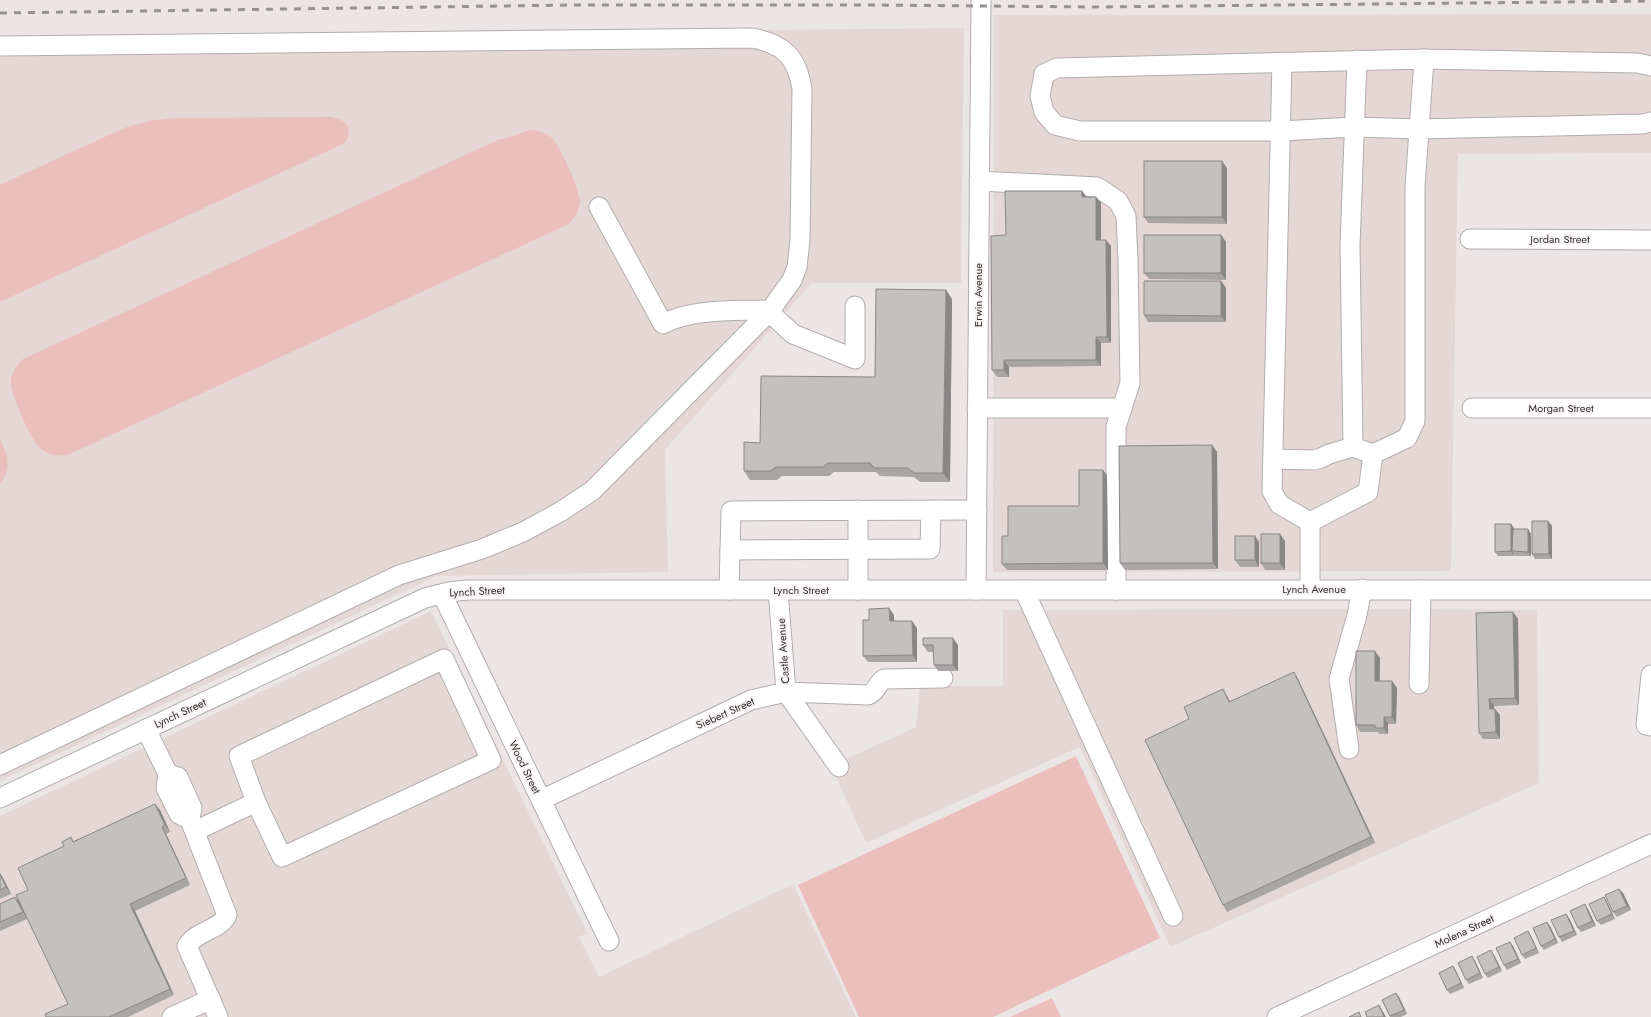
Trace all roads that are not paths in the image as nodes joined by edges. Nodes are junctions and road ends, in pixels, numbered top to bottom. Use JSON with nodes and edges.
{"nodes":[{"id":1,"x":981,"y":0,"type":"edge"},
{"id":2,"x":0,"y":46,"type":"edge"},
{"id":3,"x":1424,"y":59,"type":"junction"},
{"id":4,"x":1357,"y":60,"type":"junction"},
{"id":5,"x":1282,"y":62,"type":"junction"},
{"id":6,"x":1651,"y":66,"type":"edge"},
{"id":7,"x":1651,"y":122,"type":"edge"},
{"id":8,"x":1354,"y":127,"type":"junction"},
{"id":9,"x":1419,"y":129,"type":"junction"},
{"id":10,"x":1281,"y":131,"type":"junction"},
{"id":11,"x":979,"y":181,"type":"junction"},
{"id":12,"x":599,"y":207,"type":"dead end"},
{"id":13,"x":1470,"y":239,"type":"dead end"},
{"id":14,"x":1651,"y":240,"type":"edge"},
{"id":15,"x":855,"y":306,"type":"dead end"},
{"id":16,"x":769,"y":312,"type":"junction"},
{"id":17,"x":977,"y":408,"type":"junction"},
{"id":18,"x":1122,"y":408,"type":"junction"},
{"id":19,"x":1472,"y":408,"type":"dead end"},
{"id":20,"x":1651,"y":408,"type":"edge"},
{"id":21,"x":1353,"y":448,"type":"junction"},
{"id":22,"x":1374,"y":454,"type":"junction"},
{"id":23,"x":1273,"y":459,"type":"junction"},
{"id":24,"x":858,"y":510,"type":"junction"},
{"id":25,"x":931,"y":510,"type":"junction"},
{"id":26,"x":977,"y":510,"type":"junction"},
{"id":27,"x":1310,"y":522,"type":"junction"},
{"id":28,"x":858,"y":549,"type":"junction"},
{"id":29,"x":730,"y":550,"type":"junction"},
{"id":30,"x":1310,"y":589,"type":"junction"},
{"id":31,"x":1362,"y":589,"type":"junction"},
{"id":32,"x":729,"y":590,"type":"junction"},
{"id":33,"x":778,"y":590,"type":"junction"},
{"id":34,"x":858,"y":590,"type":"junction"},
{"id":35,"x":976,"y":590,"type":"junction"},
{"id":36,"x":1024,"y":590,"type":"junction"},
{"id":37,"x":1116,"y":590,"type":"junction"},
{"id":38,"x":1421,"y":590,"type":"junction"},
{"id":39,"x":1651,"y":590,"type":"edge"},
{"id":40,"x":442,"y":594,"type":"junction"},
{"id":41,"x":1651,"y":675,"type":"edge"},
{"id":42,"x":942,"y":678,"type":"dead end"},
{"id":43,"x":1419,"y":684,"type":"dead end"},
{"id":44,"x":786,"y":692,"type":"junction"},
{"id":45,"x":1651,"y":726,"type":"edge"},
{"id":46,"x":146,"y":729,"type":"junction"},
{"id":47,"x":1349,"y":749,"type":"dead end"},
{"id":48,"x":0,"y":765,"type":"edge"},
{"id":49,"x":839,"y":767,"type":"dead end"},
{"id":50,"x":0,"y":798,"type":"edge"},
{"id":51,"x":541,"y":800,"type":"junction"},
{"id":52,"x":256,"y":802,"type":"junction"},
{"id":53,"x":192,"y":826,"type":"junction"},
{"id":54,"x":1651,"y":844,"type":"edge"},
{"id":55,"x":1173,"y":916,"type":"dead end"},
{"id":56,"x":609,"y":941,"type":"dead end"},
{"id":57,"x":211,"y":999,"type":"junction"},
{"id":58,"x":172,"y":1017,"type":"edge"},
{"id":59,"x":218,"y":1017,"type":"edge"},
{"id":60,"x":1277,"y":1017,"type":"edge"}],
"edges":[{"from":1,"to":11,"type":"street","name":"Erwin Avenue"},
{"from":2,"to":16,"type":"street"},
{"from":3,"to":4,"type":"street"},
{"from":3,"to":6,"type":"street"},
{"from":3,"to":9,"type":"street"},
{"from":4,"to":5,"type":"street"},
{"from":4,"to":8,"type":"street"},
{"from":5,"to":10,"type":"street"},
{"from":5,"to":10,"type":"street"},
{"from":7,"to":9,"type":"street"},
{"from":8,"to":9,"type":"street"},
{"from":8,"to":10,"type":"street"},
{"from":8,"to":21,"type":"street"},
{"from":9,"to":22,"type":"street"},
{"from":10,"to":23,"type":"street"},
{"from":11,"to":17,"type":"street","name":"Erwin Avenue"},
{"from":11,"to":18,"type":"street"},
{"from":12,"to":16,"type":"street"},
{"from":13,"to":14,"type":"street","name":"Jordan Street"},
{"from":15,"to":16,"type":"street"},
{"from":16,"to":48,"type":"street"},
{"from":17,"to":18,"type":"street"},
{"from":17,"to":26,"type":"street","name":"Erwin Avenue"},
{"from":18,"to":37,"type":"street"},
{"from":19,"to":20,"type":"street","name":"Morgan Street"},
{"from":21,"to":22,"type":"street"},
{"from":21,"to":23,"type":"street"},
{"from":22,"to":27,"type":"street"},
{"from":23,"to":27,"type":"street"},
{"from":24,"to":25,"type":"street"},
{"from":24,"to":28,"type":"street"},
{"from":24,"to":29,"type":"street"},
{"from":25,"to":26,"type":"street"},
{"from":25,"to":28,"type":"street"},
{"from":26,"to":35,"type":"street","name":"Erwin Avenue"},
{"from":27,"to":30,"type":"street"},
{"from":28,"to":29,"type":"street"},
{"from":28,"to":34,"type":"street"},
{"from":29,"to":32,"type":"street"},
{"from":30,"to":31,"type":"street","name":"Lynch Avenue"},
{"from":30,"to":37,"type":"street","name":"Lynch Avenue"},
{"from":31,"to":38,"type":"street","name":"Lynch Avenue"},
{"from":31,"to":47,"type":"street"},
{"from":32,"to":33,"type":"street","name":"Lynch Street"},
{"from":32,"to":40,"type":"street","name":"Lynch Street"},
{"from":33,"to":34,"type":"street","name":"Lynch Street"},
{"from":33,"to":44,"type":"street","name":"Castle Avenue"},
{"from":34,"to":35,"type":"street","name":"Lynch Street"},
{"from":35,"to":36,"type":"street","name":"Lynch Avenue"},
{"from":36,"to":37,"type":"street","name":"Lynch Avenue"},
{"from":36,"to":55,"type":"street"},
{"from":38,"to":39,"type":"street","name":"Lynch Avenue"},
{"from":38,"to":43,"type":"street"},
{"from":40,"to":46,"type":"street","name":"Lynch Street"},
{"from":40,"to":51,"type":"street","name":"Wood Street"},
{"from":41,"to":45,"type":"street"},
{"from":42,"to":44,"type":"street","name":"Siebert Street"},
{"from":44,"to":49,"type":"street","name":"Castle Avenue"},
{"from":44,"to":51,"type":"street","name":"Siebert Street"},
{"from":46,"to":50,"type":"street","name":"Lynch Street"},
{"from":46,"to":53,"type":"street"},
{"from":51,"to":56,"type":"street","name":"Wood Street"},
{"from":52,"to":52,"type":"street"},
{"from":52,"to":53,"type":"street"},
{"from":53,"to":57,"type":"street"},
{"from":54,"to":60,"type":"street","name":"Molena Street"},
{"from":57,"to":58,"type":"street"},
{"from":57,"to":59,"type":"street"}]}
